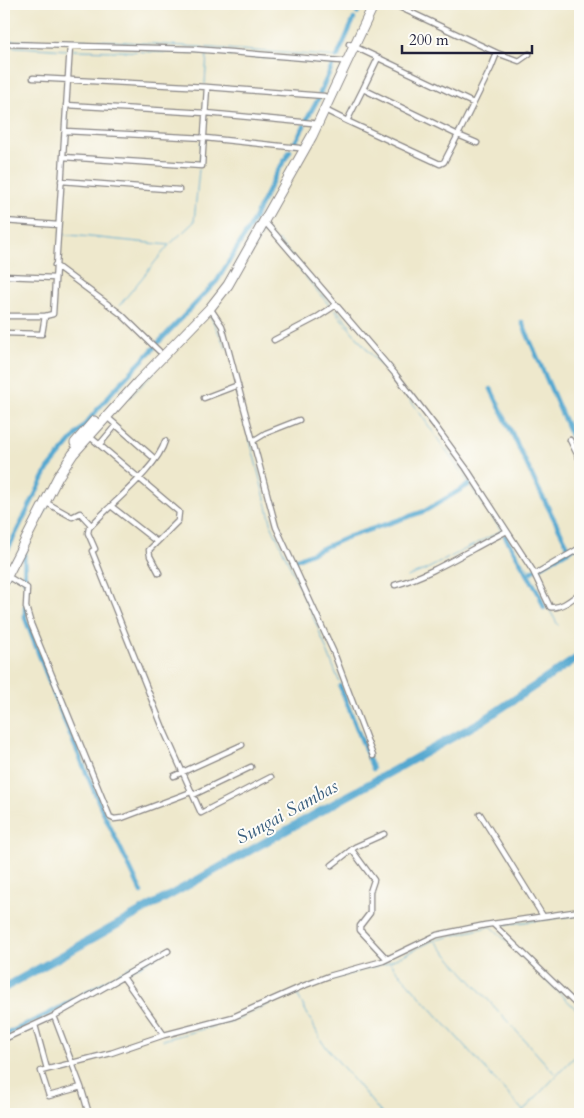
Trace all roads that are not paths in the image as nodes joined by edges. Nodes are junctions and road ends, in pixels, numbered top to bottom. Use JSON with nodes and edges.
{"nodes":[{"id":1,"x":368,"y":4,"type":"edge"},
{"id":2,"x":374,"y":4,"type":"edge"},
{"id":3,"x":393,"y":4,"type":"edge"},
{"id":4,"x":4,"y":44,"type":"edge"},
{"id":5,"x":352,"y":45,"type":"junction"},
{"id":6,"x":70,"y":46,"type":"junction"},
{"id":7,"x":497,"y":52,"type":"junction"},
{"id":8,"x":529,"y":54,"type":"dead end"},
{"id":9,"x":378,"y":58,"type":"junction"},
{"id":10,"x":341,"y":61,"type":"junction"},
{"id":11,"x":33,"y":78,"type":"dead end"},
{"id":12,"x":68,"y":80,"type":"junction"},
{"id":13,"x":207,"y":87,"type":"junction"},
{"id":14,"x":363,"y":89,"type":"junction"},
{"id":15,"x":324,"y":96,"type":"junction"},
{"id":16,"x":472,"y":103,"type":"junction"},
{"id":17,"x":66,"y":105,"type":"junction"},
{"id":18,"x":325,"y":109,"type":"junction"},
{"id":19,"x":206,"y":113,"type":"junction"},
{"id":20,"x":347,"y":121,"type":"junction"},
{"id":21,"x":312,"y":123,"type":"junction"},
{"id":22,"x":65,"y":131,"type":"junction"},
{"id":23,"x":458,"y":134,"type":"junction"},
{"id":24,"x":205,"y":138,"type":"junction"},
{"id":25,"x":477,"y":143,"type":"dead end"},
{"id":26,"x":299,"y":148,"type":"junction"},
{"id":27,"x":63,"y":157,"type":"junction"},
{"id":28,"x":61,"y":181,"type":"junction"},
{"id":29,"x":179,"y":190,"type":"dead end"},
{"id":30,"x":4,"y":222,"type":"edge"},
{"id":31,"x":265,"y":222,"type":"junction"},
{"id":32,"x":58,"y":225,"type":"junction"},
{"id":33,"x":249,"y":244,"type":"junction"},
{"id":34,"x":55,"y":265,"type":"junction"},
{"id":35,"x":4,"y":276,"type":"edge"},
{"id":36,"x":55,"y":278,"type":"junction"},
{"id":37,"x":336,"y":304,"type":"junction"},
{"id":38,"x":210,"y":308,"type":"junction"},
{"id":39,"x":4,"y":316,"type":"edge"},
{"id":40,"x":45,"y":316,"type":"junction"},
{"id":41,"x":4,"y":333,"type":"edge"},
{"id":42,"x":274,"y":340,"type":"dead end"},
{"id":43,"x":159,"y":351,"type":"junction"},
{"id":44,"x":145,"y":371,"type":"junction"},
{"id":45,"x":238,"y":385,"type":"junction"},
{"id":46,"x":204,"y":398,"type":"dead end"},
{"id":47,"x":106,"y":417,"type":"junction"},
{"id":48,"x":299,"y":420,"type":"dead end"},
{"id":49,"x":116,"y":425,"type":"junction"},
{"id":50,"x":89,"y":436,"type":"junction"},
{"id":51,"x":570,"y":440,"type":"dead end"},
{"id":52,"x":165,"y":441,"type":"dead end"},
{"id":53,"x":253,"y":441,"type":"junction"},
{"id":54,"x":100,"y":444,"type":"junction"},
{"id":55,"x":155,"y":459,"type":"junction"},
{"id":56,"x":580,"y":460,"type":"edge"},
{"id":57,"x":139,"y":478,"type":"junction"},
{"id":58,"x":45,"y":503,"type":"junction"},
{"id":59,"x":111,"y":506,"type":"junction"},
{"id":60,"x":91,"y":525,"type":"junction"},
{"id":61,"x":507,"y":530,"type":"junction"},
{"id":62,"x":157,"y":542,"type":"junction"},
{"id":63,"x":580,"y":548,"type":"edge"},
{"id":64,"x":15,"y":556,"type":"junction"},
{"id":65,"x":159,"y":572,"type":"dead end"},
{"id":66,"x":535,"y":574,"type":"junction"},
{"id":67,"x":5,"y":576,"type":"edge"},
{"id":68,"x":395,"y":585,"type":"dead end"},
{"id":69,"x":580,"y":593,"type":"edge"},
{"id":70,"x":242,"y":745,"type":"dead end"},
{"id":71,"x":373,"y":756,"type":"dead end"},
{"id":72,"x":251,"y":767,"type":"dead end"},
{"id":73,"x":183,"y":772,"type":"junction"},
{"id":74,"x":174,"y":776,"type":"dead end"},
{"id":75,"x":271,"y":777,"type":"dead end"},
{"id":76,"x":192,"y":793,"type":"junction"},
{"id":77,"x":480,"y":814,"type":"dead end"},
{"id":78,"x":384,"y":834,"type":"dead end"},
{"id":79,"x":352,"y":850,"type":"junction"},
{"id":80,"x":332,"y":865,"type":"dead end"},
{"id":81,"x":580,"y":911,"type":"edge"},
{"id":82,"x":543,"y":916,"type":"junction"},
{"id":83,"x":493,"y":924,"type":"junction"},
{"id":84,"x":168,"y":951,"type":"dead end"},
{"id":85,"x":387,"y":959,"type":"junction"},
{"id":86,"x":123,"y":977,"type":"junction"},
{"id":87,"x":580,"y":1008,"type":"edge"},
{"id":88,"x":54,"y":1016,"type":"junction"},
{"id":89,"x":35,"y":1025,"type":"junction"},
{"id":90,"x":164,"y":1035,"type":"junction"},
{"id":91,"x":4,"y":1039,"type":"edge"},
{"id":92,"x":72,"y":1062,"type":"junction"},
{"id":93,"x":47,"y":1069,"type":"junction"},
{"id":94,"x":81,"y":1087,"type":"junction"},
{"id":95,"x":89,"y":1114,"type":"edge"}],
"edges":[{"from":1,"to":5,"type":"highway"},
{"from":2,"to":5,"type":"highway"},
{"from":3,"to":7,"type":"street"},
{"from":4,"to":6,"type":"street"},
{"from":5,"to":9,"type":"street"},
{"from":5,"to":10,"type":"highway"},
{"from":5,"to":18,"type":"highway"},
{"from":6,"to":10,"type":"street"},
{"from":6,"to":12,"type":"street"},
{"from":7,"to":8,"type":"street"},
{"from":7,"to":16,"type":"street"},
{"from":9,"to":14,"type":"street"},
{"from":9,"to":16,"type":"street"},
{"from":10,"to":15,"type":"highway"},
{"from":11,"to":12,"type":"street"},
{"from":12,"to":13,"type":"street"},
{"from":12,"to":17,"type":"street"},
{"from":13,"to":15,"type":"street"},
{"from":13,"to":19,"type":"street"},
{"from":14,"to":20,"type":"street"},
{"from":14,"to":23,"type":"street"},
{"from":15,"to":21,"type":"highway"},
{"from":16,"to":23,"type":"street"},
{"from":17,"to":19,"type":"street"},
{"from":17,"to":22,"type":"street"},
{"from":18,"to":20,"type":"street"},
{"from":18,"to":31,"type":"highway"},
{"from":19,"to":21,"type":"street"},
{"from":19,"to":24,"type":"street"},
{"from":20,"to":23,"type":"street"},
{"from":21,"to":26,"type":"highway"},
{"from":22,"to":24,"type":"street"},
{"from":22,"to":27,"type":"street"},
{"from":23,"to":25,"type":"street"},
{"from":24,"to":26,"type":"street"},
{"from":24,"to":27,"type":"street"},
{"from":26,"to":33,"type":"highway"},
{"from":27,"to":28,"type":"street"},
{"from":28,"to":29,"type":"street"},
{"from":28,"to":32,"type":"street"},
{"from":30,"to":32,"type":"street"},
{"from":31,"to":33,"type":"highway"},
{"from":31,"to":37,"type":"street"},
{"from":32,"to":34,"type":"street"},
{"from":33,"to":38,"type":"highway"},
{"from":33,"to":43,"type":"highway"},
{"from":34,"to":36,"type":"street"},
{"from":34,"to":43,"type":"street"},
{"from":35,"to":36,"type":"street"},
{"from":36,"to":40,"type":"street"},
{"from":37,"to":42,"type":"street"},
{"from":37,"to":61,"type":"street"},
{"from":38,"to":44,"type":"highway"},
{"from":38,"to":45,"type":"street"},
{"from":39,"to":40,"type":"street"},
{"from":40,"to":41,"type":"street"},
{"from":43,"to":44,"type":"highway"},
{"from":44,"to":47,"type":"highway"},
{"from":44,"to":64,"type":"highway"},
{"from":45,"to":46,"type":"street"},
{"from":45,"to":53,"type":"street"},
{"from":47,"to":49,"type":"street"},
{"from":47,"to":50,"type":"highway"},
{"from":48,"to":53,"type":"street"},
{"from":49,"to":54,"type":"street"},
{"from":49,"to":55,"type":"street"},
{"from":50,"to":54,"type":"street"},
{"from":50,"to":58,"type":"highway"},
{"from":51,"to":56,"type":"street"},
{"from":52,"to":55,"type":"street"},
{"from":53,"to":71,"type":"street"},
{"from":54,"to":57,"type":"street"},
{"from":55,"to":57,"type":"street"},
{"from":57,"to":59,"type":"street"},
{"from":57,"to":62,"type":"street"},
{"from":58,"to":60,"type":"street"},
{"from":58,"to":64,"type":"highway"},
{"from":59,"to":60,"type":"street"},
{"from":59,"to":62,"type":"street"},
{"from":60,"to":73,"type":"street"},
{"from":61,"to":66,"type":"street"},
{"from":61,"to":68,"type":"street"},
{"from":62,"to":65,"type":"street"},
{"from":63,"to":66,"type":"street"},
{"from":64,"to":67,"type":"highway"},
{"from":66,"to":69,"type":"street"},
{"from":67,"to":76,"type":"street"},
{"from":70,"to":73,"type":"street"},
{"from":72,"to":76,"type":"street"},
{"from":73,"to":74,"type":"street"},
{"from":73,"to":76,"type":"street"},
{"from":75,"to":76,"type":"street"},
{"from":77,"to":82,"type":"street"},
{"from":78,"to":79,"type":"street"},
{"from":79,"to":80,"type":"street"},
{"from":79,"to":85,"type":"street"},
{"from":81,"to":82,"type":"street"},
{"from":82,"to":83,"type":"street"},
{"from":83,"to":85,"type":"street"},
{"from":83,"to":87,"type":"street"},
{"from":84,"to":86,"type":"street"},
{"from":85,"to":90,"type":"street"},
{"from":86,"to":88,"type":"street"},
{"from":86,"to":90,"type":"street"},
{"from":88,"to":89,"type":"street"},
{"from":88,"to":92,"type":"street"},
{"from":89,"to":91,"type":"street"},
{"from":89,"to":93,"type":"street"},
{"from":90,"to":92,"type":"street"},
{"from":92,"to":93,"type":"street"},
{"from":92,"to":94,"type":"street"},
{"from":93,"to":94,"type":"street"},
{"from":94,"to":95,"type":"street"}]}
